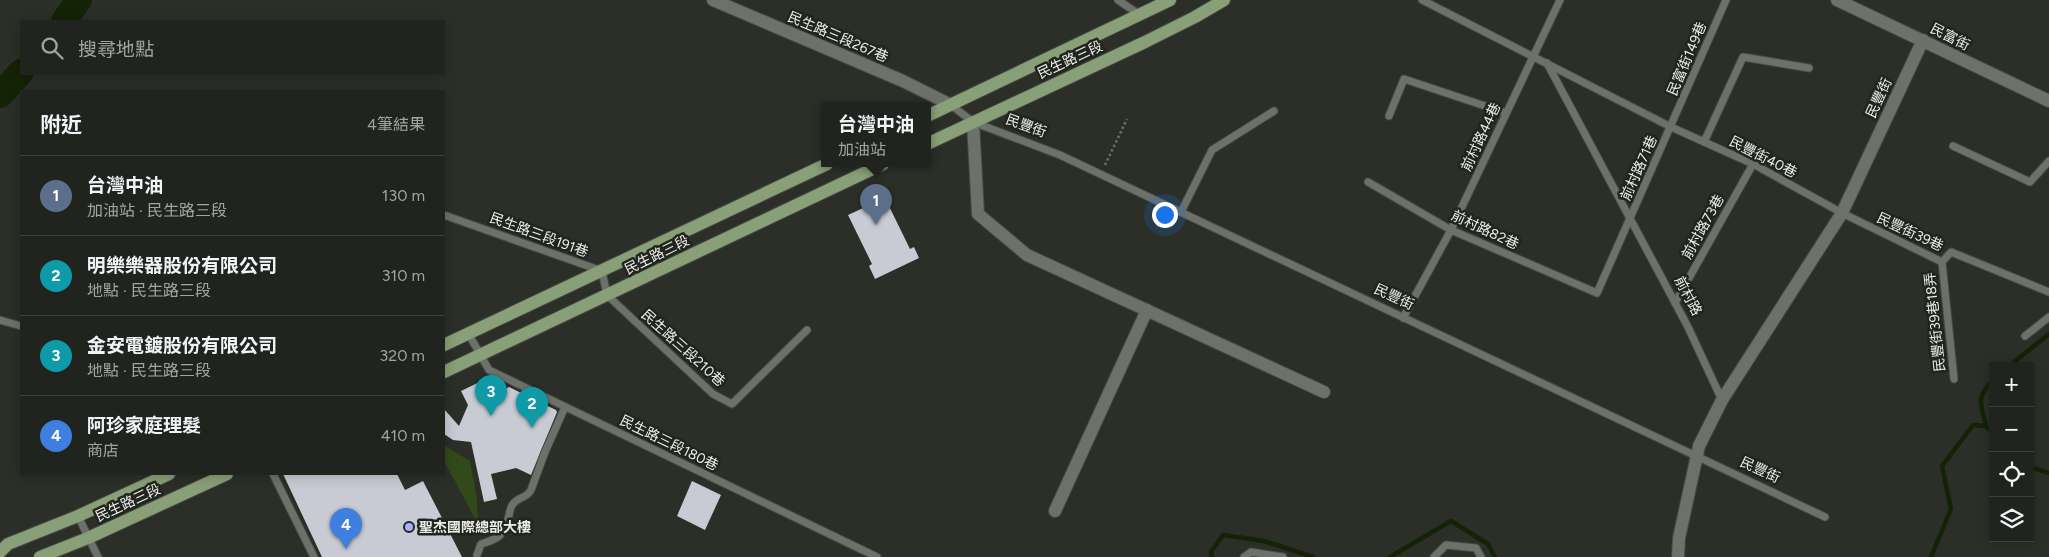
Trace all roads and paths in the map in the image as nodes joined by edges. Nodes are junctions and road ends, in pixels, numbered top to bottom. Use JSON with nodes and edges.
{"nodes":[{"id":1,"x":713,"y":0,"type":"edge"},
{"id":2,"x":1118,"y":0,"type":"edge"},
{"id":3,"x":1170,"y":0,"type":"edge"},
{"id":4,"x":1224,"y":0,"type":"edge"},
{"id":5,"x":1422,"y":0,"type":"edge"},
{"id":6,"x":1560,"y":0,"type":"edge"},
{"id":7,"x":1726,"y":0,"type":"edge"},
{"id":8,"x":1837,"y":0,"type":"edge"},
{"id":9,"x":1141,"y":15,"type":"junction"},
{"id":10,"x":1923,"y":40,"type":"junction"},
{"id":11,"x":1534,"y":56,"type":"junction"},
{"id":12,"x":1547,"y":62,"type":"junction"},
{"id":13,"x":1809,"y":68,"type":"dead end"},
{"id":14,"x":2049,"y":101,"type":"edge"},
{"id":15,"x":951,"y":105,"type":"junction"},
{"id":16,"x":1274,"y":111,"type":"dead end"},
{"id":17,"x":1506,"y":113,"type":"junction"},
{"id":18,"x":931,"y":114,"type":"edge"},
{"id":19,"x":1388,"y":116,"type":"dead end"},
{"id":20,"x":1127,"y":119,"type":"dead end"},
{"id":21,"x":973,"y":122,"type":"junction"},
{"id":22,"x":1671,"y":127,"type":"junction"},
{"id":23,"x":931,"y":142,"type":"edge"},
{"id":24,"x":1704,"y":142,"type":"junction"},
{"id":25,"x":1953,"y":146,"type":"dead end"},
{"id":26,"x":2049,"y":161,"type":"edge"},
{"id":27,"x":1752,"y":164,"type":"junction"},
{"id":28,"x":821,"y":167,"type":"edge"},
{"id":29,"x":877,"y":167,"type":"edge"},
{"id":30,"x":1101,"y":174,"type":"junction"},
{"id":31,"x":1368,"y":182,"type":"dead end"},
{"id":32,"x":1181,"y":212,"type":"junction"},
{"id":33,"x":1842,"y":213,"type":"junction"},
{"id":34,"x":445,"y":215,"type":"edge"},
{"id":35,"x":1630,"y":218,"type":"junction"},
{"id":36,"x":1452,"y":230,"type":"junction"},
{"id":37,"x":1942,"y":262,"type":"junction"},
{"id":38,"x":602,"y":271,"type":"junction"},
{"id":39,"x":2049,"y":292,"type":"edge"},
{"id":40,"x":1597,"y":293,"type":"joint"},
{"id":41,"x":608,"y":295,"type":"junction"},
{"id":42,"x":1675,"y":303,"type":"junction"},
{"id":43,"x":1147,"y":310,"type":"junction"},
{"id":44,"x":2049,"y":317,"type":"edge"},
{"id":45,"x":1404,"y":318,"type":"junction"},
{"id":46,"x":0,"y":320,"type":"edge"},
{"id":47,"x":20,"y":326,"type":"edge"},
{"id":48,"x":807,"y":330,"type":"dead end"},
{"id":49,"x":468,"y":334,"type":"junction"},
{"id":50,"x":2025,"y":336,"type":"dead end"},
{"id":51,"x":445,"y":345,"type":"edge"},
{"id":52,"x":479,"y":355,"type":"junction"},
{"id":53,"x":445,"y":372,"type":"edge"},
{"id":54,"x":1954,"y":378,"type":"dead end"},
{"id":55,"x":1324,"y":392,"type":"dead end"},
{"id":56,"x":1722,"y":400,"type":"junction"},
{"id":57,"x":565,"y":407,"type":"junction"},
{"id":58,"x":1698,"y":458,"type":"junction"},
{"id":59,"x":167,"y":475,"type":"edge"},
{"id":60,"x":222,"y":475,"type":"edge"},
{"id":61,"x":273,"y":475,"type":"edge"},
{"id":62,"x":207,"y":478,"type":"edge"},
{"id":63,"x":1055,"y":511,"type":"dead end"},
{"id":64,"x":78,"y":516,"type":"junction"},
{"id":65,"x":1825,"y":517,"type":"dead end"},
{"id":66,"x":88,"y":538,"type":"junction"},
{"id":67,"x":0,"y":552,"type":"edge"},
{"id":68,"x":477,"y":555,"type":"dead end"},
{"id":69,"x":40,"y":557,"type":"edge"},
{"id":70,"x":98,"y":557,"type":"edge"},
{"id":71,"x":314,"y":557,"type":"edge"},
{"id":72,"x":877,"y":557,"type":"edge"},
{"id":73,"x":1244,"y":557,"type":"edge"},
{"id":74,"x":1283,"y":557,"type":"edge"},
{"id":75,"x":1434,"y":557,"type":"edge"},
{"id":76,"x":1481,"y":557,"type":"edge"},
{"id":77,"x":1678,"y":557,"type":"edge"}],
"edges":[{"from":1,"to":15,"type":"street","name":"民生路三段267巷"},
{"from":2,"to":9,"type":"lane"},
{"from":3,"to":9,"type":"main road","name":"民生路三段"},
{"from":4,"to":21,"type":"main road","name":"民生路三段"},
{"from":5,"to":11,"type":"lane"},
{"from":6,"to":11,"type":"lane","name":"前村路44巷"},
{"from":7,"to":22,"type":"lane","name":"民富街149巷"},
{"from":8,"to":10,"type":"street","name":"民富街"},
{"from":9,"to":15,"type":"main road","name":"民生路三段"},
{"from":10,"to":14,"type":"street","name":"民富街"},
{"from":10,"to":33,"type":"street","name":"民豐街"},
{"from":11,"to":12,"type":"lane"},
{"from":11,"to":17,"type":"lane","name":"前村路44巷"},
{"from":12,"to":22,"type":"lane"},
{"from":12,"to":35,"type":"lane","name":"前村路"},
{"from":13,"to":24,"type":"lane"},
{"from":15,"to":18,"type":"main road","name":"民生路三段"},
{"from":15,"to":21,"type":"lane","name":"民豐街"},
{"from":16,"to":32,"type":"lane"},
{"from":17,"to":19,"type":"lane"},
{"from":17,"to":36,"type":"lane","name":"前村路44巷"},
{"from":20,"to":30,"type":"path"},
{"from":21,"to":23,"type":"main road","name":"民生路三段"},
{"from":21,"to":30,"type":"lane","name":"民豐街"},
{"from":21,"to":43,"type":"street"},
{"from":22,"to":24,"type":"lane","name":"民豐街40巷"},
{"from":22,"to":35,"type":"lane","name":"前村路71巷"},
{"from":24,"to":27,"type":"lane","name":"民豐街40巷"},
{"from":25,"to":26,"type":"lane"},
{"from":27,"to":33,"type":"lane","name":"民豐街40巷"},
{"from":27,"to":42,"type":"lane","name":"前村路73巷"},
{"from":28,"to":38,"type":"main road","name":"民生路三段"},
{"from":29,"to":41,"type":"main road","name":"民生路三段"},
{"from":30,"to":32,"type":"lane","name":"民豐街"},
{"from":31,"to":36,"type":"lane","name":"前村路82巷"},
{"from":32,"to":45,"type":"lane","name":"民豐街"},
{"from":33,"to":37,"type":"lane","name":"民豐街39巷"},
{"from":33,"to":56,"type":"street","name":"民豐街"},
{"from":34,"to":38,"type":"lane","name":"民生路三段191巷"},
{"from":35,"to":40,"type":"lane","name":"前村路71巷"},
{"from":35,"to":42,"type":"lane","name":"前村路"},
{"from":36,"to":40,"type":"lane","name":"前村路82巷"},
{"from":36,"to":45,"type":"lane","name":"前村路44巷"},
{"from":37,"to":39,"type":"lane","name":"民豐街39巷"},
{"from":37,"to":54,"type":"lane","name":"民豐街39巷18弄"},
{"from":38,"to":41,"type":"lane","name":"民生路三段191巷"},
{"from":38,"to":49,"type":"main road","name":"民生路三段"},
{"from":41,"to":48,"type":"lane","name":"民生路三段210巷"},
{"from":41,"to":52,"type":"main road","name":"民生路三段"},
{"from":42,"to":56,"type":"lane","name":"前村路"},
{"from":43,"to":55,"type":"street"},
{"from":43,"to":63,"type":"street"},
{"from":44,"to":50,"type":"lane"},
{"from":45,"to":58,"type":"lane","name":"民豐街"},
{"from":46,"to":47,"type":"lane"},
{"from":49,"to":51,"type":"main road","name":"民生路三段"},
{"from":49,"to":52,"type":"lane","name":"民生路三段180巷"},
{"from":52,"to":53,"type":"main road","name":"民生路三段"},
{"from":52,"to":57,"type":"lane","name":"民生路三段180巷"},
{"from":56,"to":58,"type":"street"},
{"from":57,"to":68,"type":"lane"},
{"from":57,"to":72,"type":"lane","name":"民生路三段180巷"},
{"from":58,"to":65,"type":"lane","name":"民豐街"},
{"from":58,"to":77,"type":"street"},
{"from":59,"to":64,"type":"main road","name":"民生路三段"},
{"from":60,"to":62,"type":"main road","name":"民生路三段"},
{"from":61,"to":71,"type":"lane"},
{"from":62,"to":66,"type":"main road","name":"民生路三段"},
{"from":64,"to":66,"type":"lane"},
{"from":64,"to":67,"type":"main road","name":"民生路三段"},
{"from":66,"to":69,"type":"main road","name":"民生路三段"},
{"from":66,"to":70,"type":"lane"},
{"from":73,"to":74,"type":"lane"},
{"from":75,"to":76,"type":"lane"}]}
